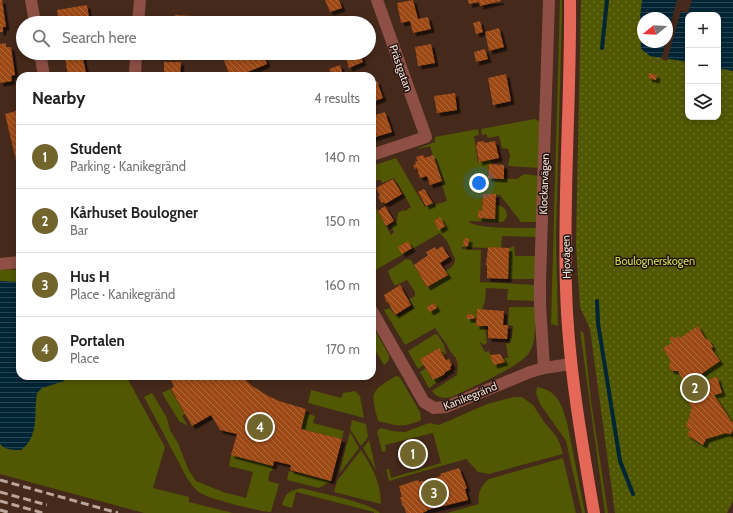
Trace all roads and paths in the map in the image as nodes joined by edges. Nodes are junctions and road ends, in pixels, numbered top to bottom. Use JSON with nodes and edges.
{"nodes":[{"id":1,"x":31,"y":0,"type":"edge"},
{"id":2,"x":140,"y":0,"type":"edge"},
{"id":3,"x":377,"y":0,"type":"edge"},
{"id":4,"x":549,"y":0,"type":"edge"},
{"id":5,"x":570,"y":0,"type":"edge"},
{"id":6,"x":34,"y":16,"type":"edge"},
{"id":7,"x":139,"y":16,"type":"edge"},
{"id":8,"x":41,"y":60,"type":"edge"},
{"id":9,"x":136,"y":60,"type":"edge"},
{"id":10,"x":43,"y":72,"type":"edge"},
{"id":11,"x":135,"y":72,"type":"edge"},
{"id":12,"x":376,"y":154,"type":"edge"},
{"id":13,"x":16,"y":262,"type":"edge"},
{"id":14,"x":0,"y":264,"type":"edge"},
{"id":15,"x":376,"y":318,"type":"edge"},
{"id":16,"x":571,"y":364,"type":"junction"},
{"id":17,"x":544,"y":368,"type":"junction"},
{"id":18,"x":594,"y":513,"type":"edge"}],
"edges":[{"from":1,"to":6,"type":"street"},
{"from":2,"to":7,"type":"street"},
{"from":3,"to":12,"type":"street","name":"Prästgatan"},
{"from":4,"to":17,"type":"street","name":"Klockarvägen"},
{"from":5,"to":16,"type":"main road","name":"Hjovägen"},
{"from":8,"to":10,"type":"street"},
{"from":9,"to":11,"type":"street"},
{"from":13,"to":14,"type":"street"},
{"from":15,"to":17,"type":"street","name":"Kanikegränd"},
{"from":16,"to":17,"type":"street","name":"Kanikegränd"},
{"from":16,"to":18,"type":"main road","name":"Hjovägen"}]}
